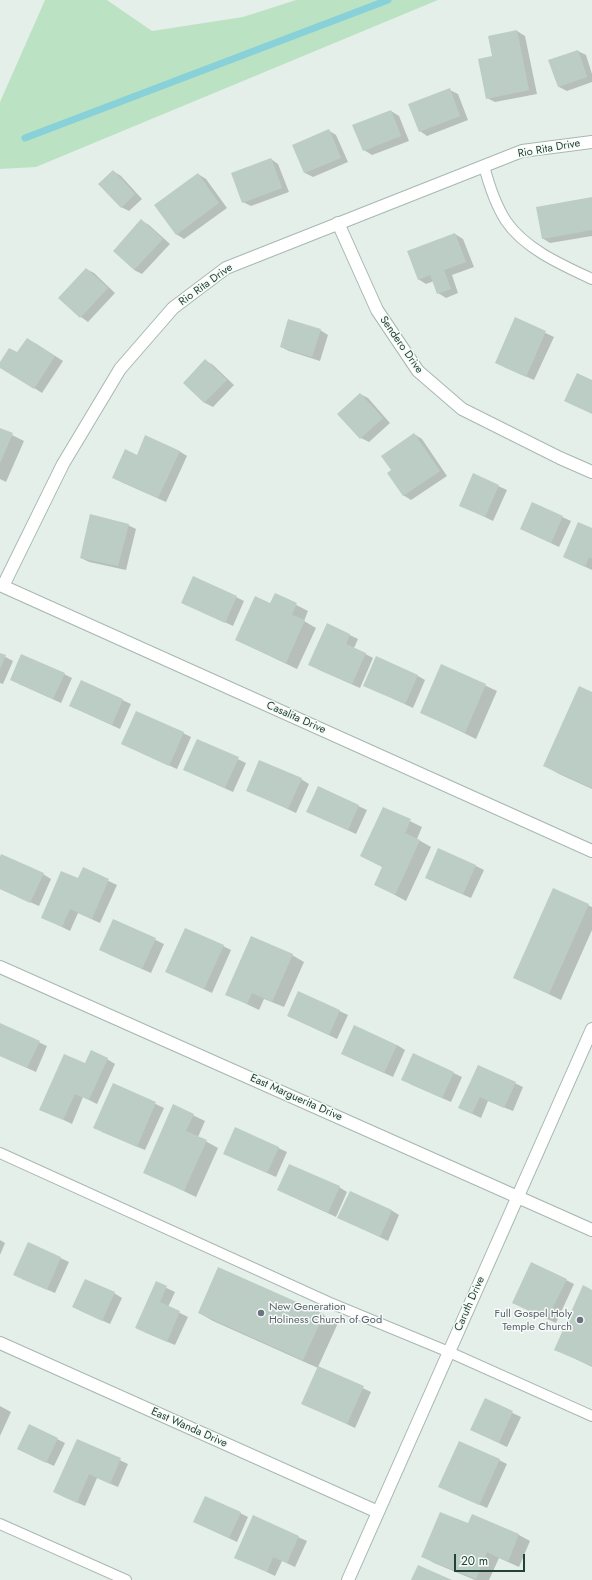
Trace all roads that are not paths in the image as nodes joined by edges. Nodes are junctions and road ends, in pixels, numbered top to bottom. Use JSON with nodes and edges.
{"nodes":[{"id":1,"x":592,"y":142,"type":"edge"},
{"id":2,"x":484,"y":166,"type":"junction"},
{"id":3,"x":338,"y":223,"type":"junction"},
{"id":4,"x":592,"y":279,"type":"edge"},
{"id":5,"x":592,"y":472,"type":"edge"},
{"id":6,"x":1,"y":585,"type":"edge"},
{"id":7,"x":592,"y":851,"type":"edge"},
{"id":8,"x":0,"y":967,"type":"edge"},
{"id":9,"x":591,"y":1034,"type":"edge"},
{"id":10,"x":0,"y":1153,"type":"edge"},
{"id":11,"x":518,"y":1196,"type":"junction"},
{"id":12,"x":592,"y":1230,"type":"edge"},
{"id":13,"x":0,"y":1343,"type":"edge"},
{"id":14,"x":449,"y":1352,"type":"junction"},
{"id":15,"x":592,"y":1416,"type":"edge"},
{"id":16,"x":378,"y":1512,"type":"junction"},
{"id":17,"x":0,"y":1524,"type":"edge"},
{"id":18,"x":126,"y":1580,"type":"edge"},
{"id":19,"x":348,"y":1580,"type":"edge"}],
"edges":[{"from":1,"to":2,"type":"street","name":"Rio Rita Drive"},
{"from":2,"to":3,"type":"street","name":"Rio Rita Drive"},
{"from":2,"to":4,"type":"lane"},
{"from":3,"to":5,"type":"street","name":"Sendero Drive"},
{"from":3,"to":6,"type":"street","name":"Rio Rita Drive"},
{"from":6,"to":7,"type":"street","name":"Casalita Drive"},
{"from":8,"to":11,"type":"street","name":"East Marguerita Drive"},
{"from":9,"to":11,"type":"street","name":"Caruth Drive"},
{"from":10,"to":14,"type":"lane"},
{"from":11,"to":12,"type":"street","name":"East Marguerita Drive"},
{"from":11,"to":14,"type":"street","name":"Caruth Drive"},
{"from":13,"to":16,"type":"street","name":"East Wanda Drive"},
{"from":14,"to":15,"type":"lane"},
{"from":14,"to":16,"type":"street","name":"Caruth Drive"},
{"from":16,"to":19,"type":"street","name":"Caruth Drive"},
{"from":17,"to":18,"type":"lane"}]}
